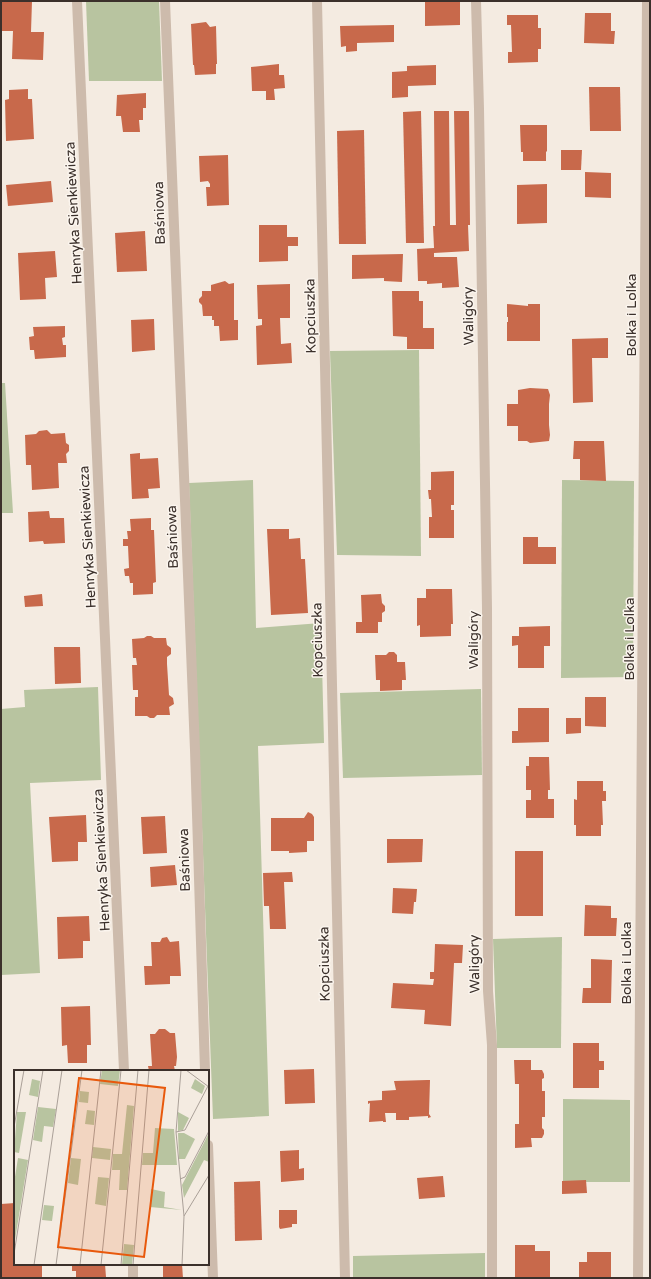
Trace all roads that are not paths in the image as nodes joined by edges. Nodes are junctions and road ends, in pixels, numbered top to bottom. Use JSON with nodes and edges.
{"nodes":[{"id":1,"x":77,"y":1,"type":"edge"},
{"id":2,"x":165,"y":1,"type":"edge"},
{"id":3,"x":317,"y":1,"type":"edge"},
{"id":4,"x":476,"y":1,"type":"edge"},
{"id":5,"x":647,"y":1,"type":"edge"},
{"id":6,"x":124,"y":1070,"type":"edge"},
{"id":7,"x":206,"y":1070,"type":"edge"},
{"id":8,"x":209,"y":1178,"type":"edge"},
{"id":9,"x":133,"y":1265,"type":"edge"},
{"id":10,"x":134,"y":1278,"type":"edge"},
{"id":11,"x":212,"y":1278,"type":"edge"},
{"id":12,"x":345,"y":1278,"type":"edge"},
{"id":13,"x":492,"y":1278,"type":"edge"},
{"id":14,"x":638,"y":1278,"type":"edge"}],
"edges":[{"from":1,"to":6,"type":"street","name":"Henryka Sienkiewicza"},
{"from":2,"to":7,"type":"street","name":"Baśniowa"},
{"from":3,"to":12,"type":"street","name":"Kopciuszka"},
{"from":4,"to":13,"type":"street","name":"Waligóry"},
{"from":5,"to":14,"type":"street","name":"Bolka i Lolka"},
{"from":8,"to":11,"type":"street"},
{"from":9,"to":10,"type":"street"}]}
